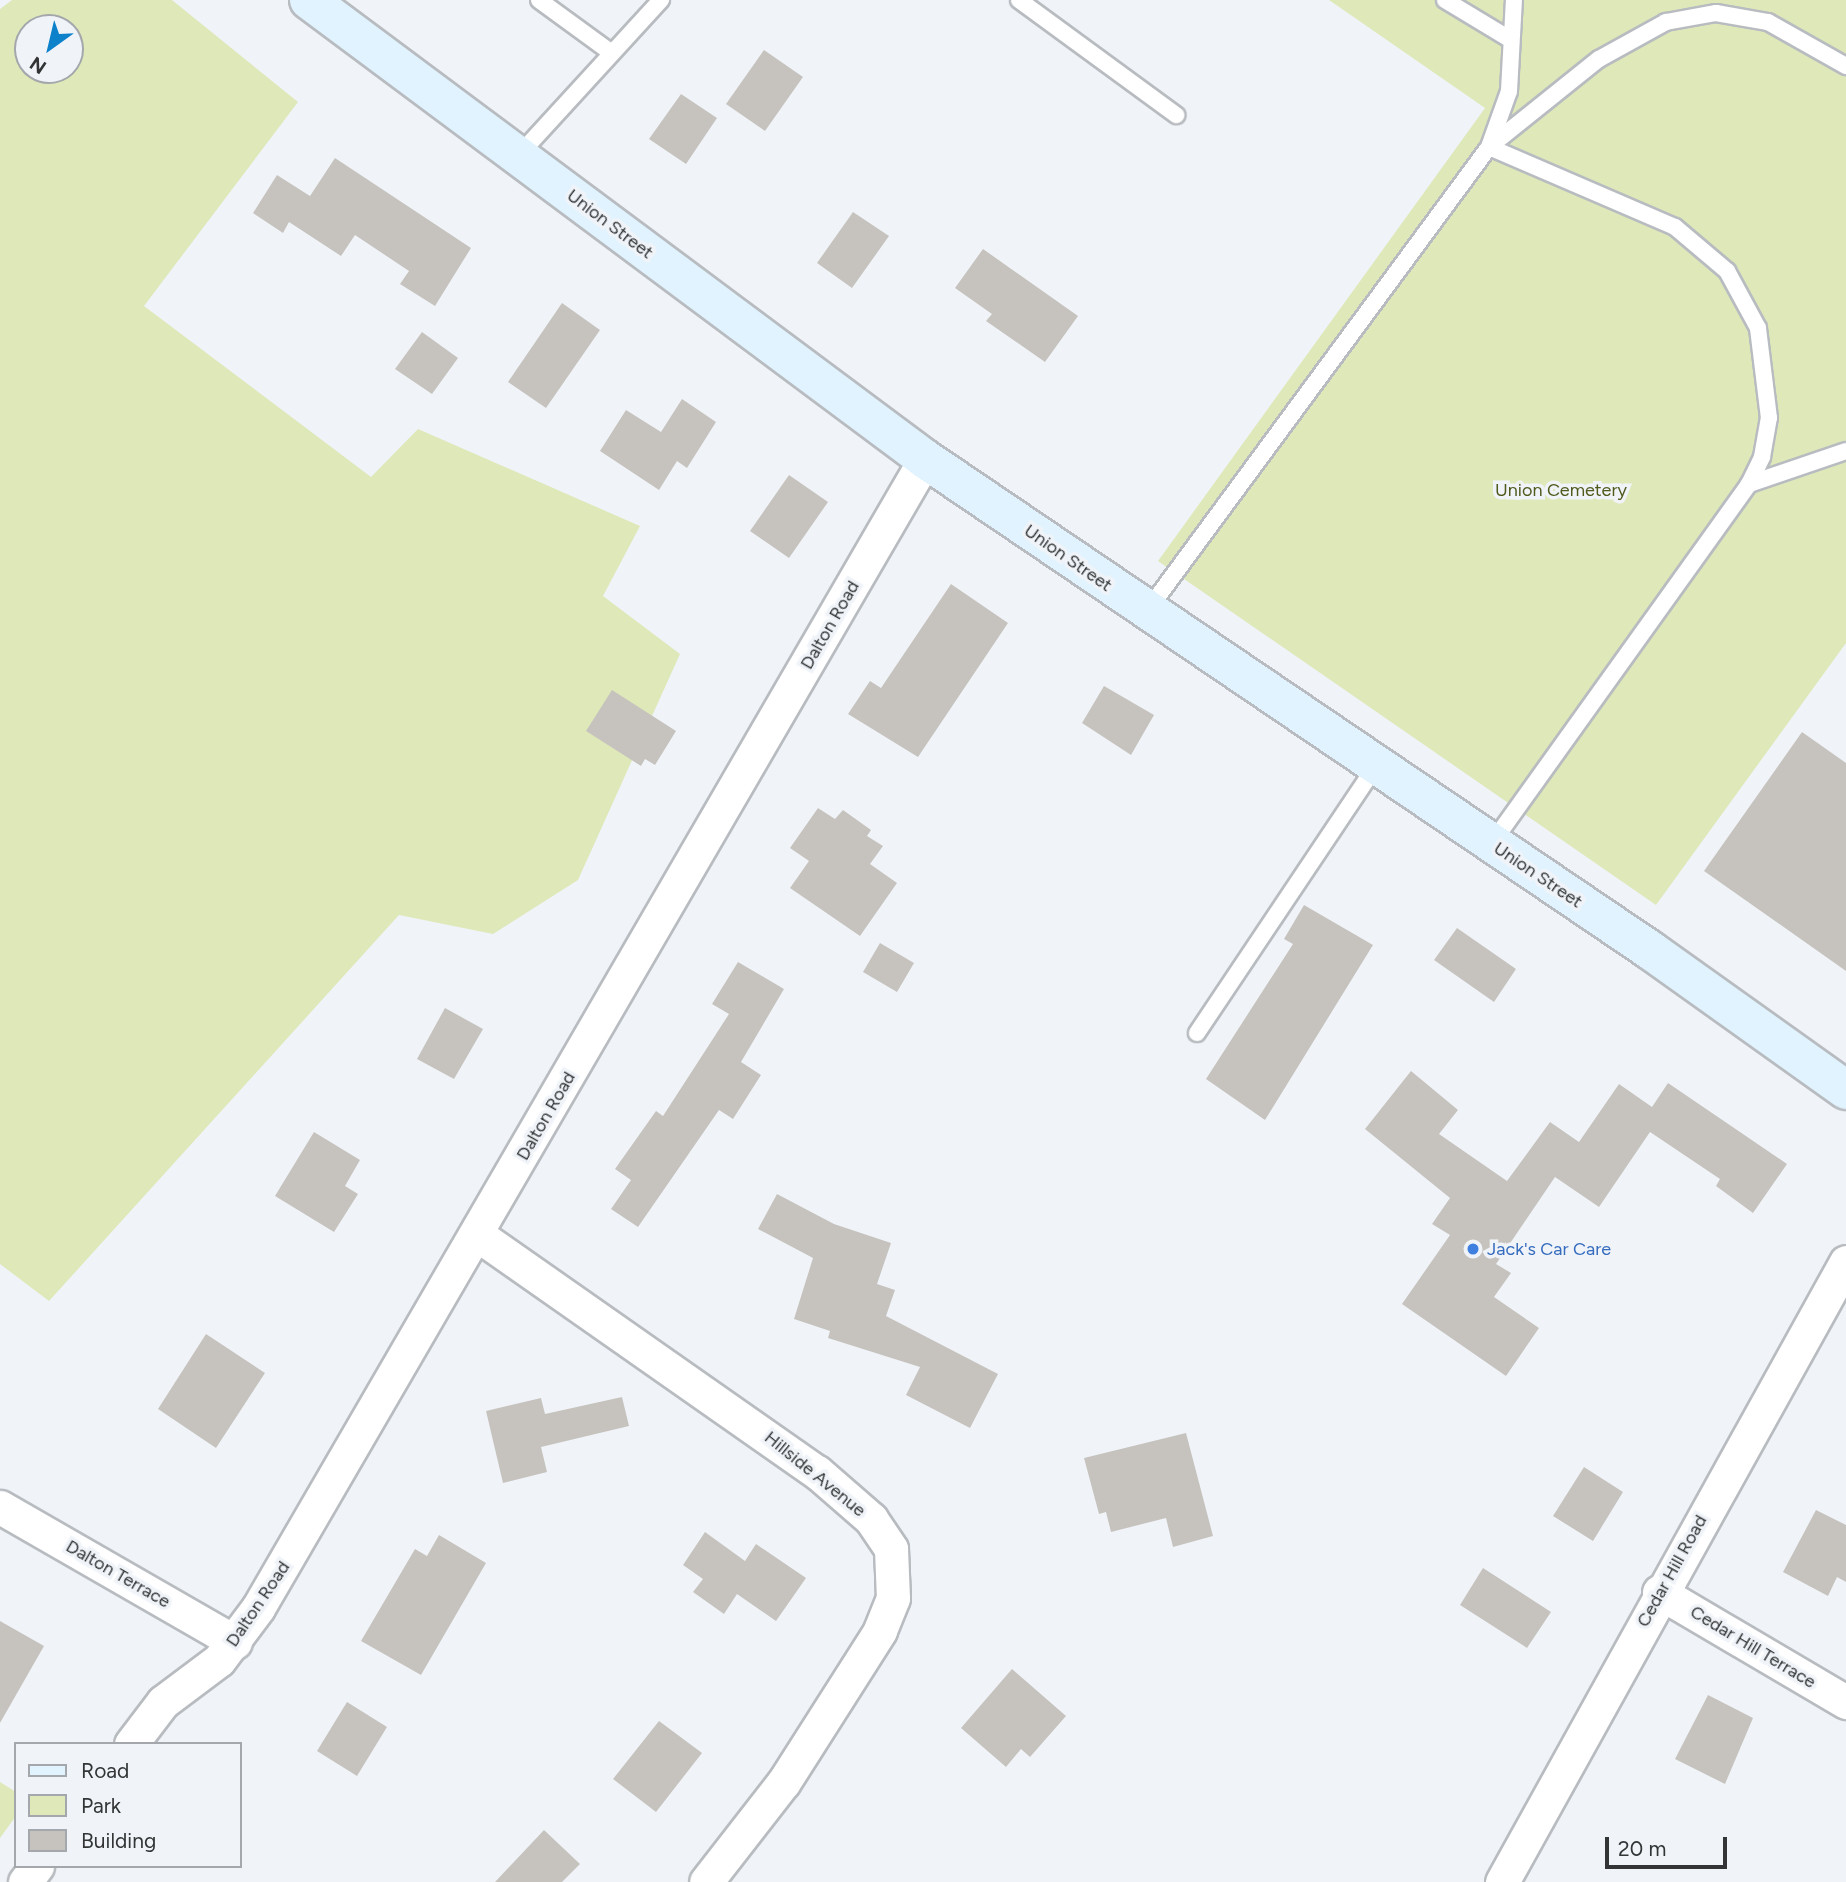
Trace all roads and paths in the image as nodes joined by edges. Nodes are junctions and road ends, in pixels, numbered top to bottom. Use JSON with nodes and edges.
{"nodes":[{"id":1,"x":309,"y":0,"type":"edge"},
{"id":2,"x":539,"y":0,"type":"edge"},
{"id":3,"x":661,"y":0,"type":"edge"},
{"id":4,"x":1019,"y":0,"type":"edge"},
{"id":5,"x":1444,"y":0,"type":"edge"},
{"id":6,"x":1514,"y":0,"type":"edge"},
{"id":7,"x":1508,"y":38,"type":"junction"},
{"id":8,"x":609,"y":51,"type":"junction"},
{"id":9,"x":1846,"y":66,"type":"edge"},
{"id":10,"x":1176,"y":115,"type":"dead end"},
{"id":11,"x":1489,"y":147,"type":"junction"},
{"id":12,"x":518,"y":156,"type":"junction"},
{"id":13,"x":1846,"y":452,"type":"edge"},
{"id":14,"x":925,"y":459,"type":"junction"},
{"id":15,"x":1749,"y":484,"type":"junction"},
{"id":16,"x":1146,"y":613,"type":"junction"},
{"id":17,"x":1375,"y":766,"type":"junction"},
{"id":18,"x":1491,"y":844,"type":"junction"},
{"id":19,"x":1196,"y":1033,"type":"dead end"},
{"id":20,"x":1846,"y":1090,"type":"edge"},
{"id":21,"x":478,"y":1235,"type":"junction"},
{"id":22,"x":1846,"y":1262,"type":"edge"},
{"id":23,"x":0,"y":1507,"type":"edge"},
{"id":24,"x":1659,"y":1592,"type":"junction"},
{"id":25,"x":235,"y":1642,"type":"junction"},
{"id":26,"x":1846,"y":1702,"type":"edge"},
{"id":27,"x":133,"y":1742,"type":"edge"},
{"id":28,"x":706,"y":1882,"type":"edge"},
{"id":29,"x":1502,"y":1882,"type":"edge"}],
"edges":[{"from":1,"to":12,"type":"main road","name":"Union Street"},
{"from":2,"to":8,"type":"lane"},
{"from":3,"to":8,"type":"lane"},
{"from":4,"to":10,"type":"lane"},
{"from":5,"to":7,"type":"lane"},
{"from":6,"to":7,"type":"lane"},
{"from":7,"to":11,"type":"lane"},
{"from":8,"to":12,"type":"lane"},
{"from":9,"to":11,"type":"lane"},
{"from":11,"to":15,"type":"lane"},
{"from":11,"to":16,"type":"lane"},
{"from":12,"to":14,"type":"main road","name":"Union Street"},
{"from":13,"to":15,"type":"lane"},
{"from":14,"to":16,"type":"main road","name":"Union Street"},
{"from":14,"to":21,"type":"street","name":"Dalton Road"},
{"from":15,"to":18,"type":"lane"},
{"from":16,"to":17,"type":"main road","name":"Union Street"},
{"from":17,"to":18,"type":"main road","name":"Union Street"},
{"from":17,"to":19,"type":"lane"},
{"from":18,"to":20,"type":"main road","name":"Union Street"},
{"from":21,"to":25,"type":"street","name":"Dalton Road"},
{"from":21,"to":28,"type":"street","name":"Hillside Avenue"},
{"from":22,"to":24,"type":"street","name":"Cedar Hill Road"},
{"from":23,"to":25,"type":"street","name":"Dalton Terrace"},
{"from":24,"to":26,"type":"street","name":"Cedar Hill Terrace"},
{"from":24,"to":29,"type":"street","name":"Cedar Hill Road"},
{"from":25,"to":27,"type":"street","name":"Dalton Road"}]}
